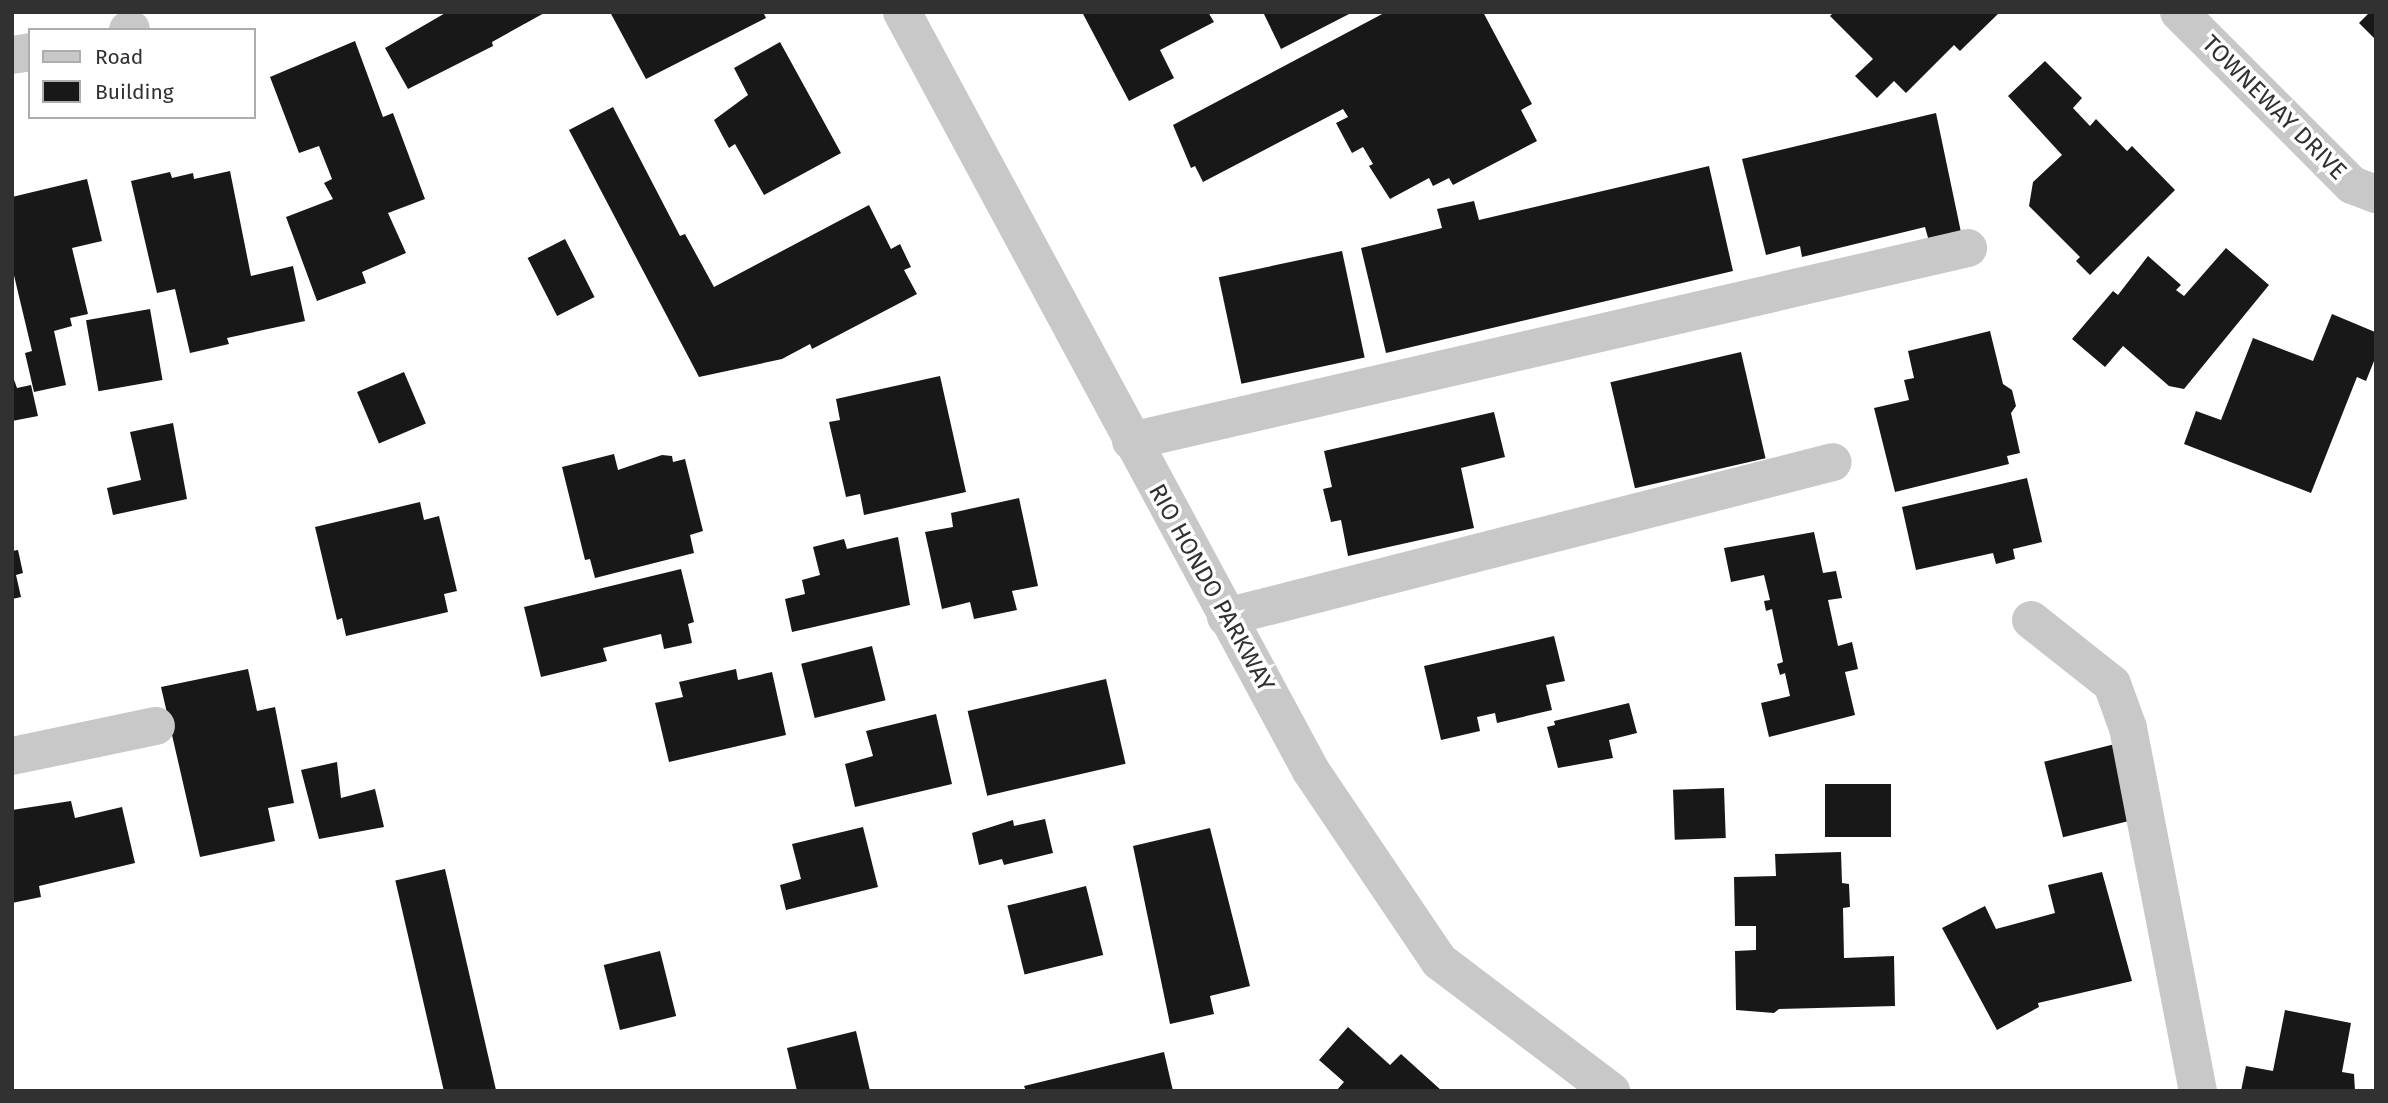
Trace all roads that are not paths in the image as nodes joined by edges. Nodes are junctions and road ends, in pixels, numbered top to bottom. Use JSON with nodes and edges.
{"nodes":[{"id":1,"x":902,"y":12,"type":"edge"},
{"id":2,"x":2179,"y":12,"type":"edge"},
{"id":3,"x":2376,"y":194,"type":"edge"},
{"id":4,"x":1968,"y":248,"type":"dead end"},
{"id":5,"x":1131,"y":441,"type":"junction"},
{"id":6,"x":1833,"y":462,"type":"dead end"},
{"id":7,"x":1226,"y":617,"type":"junction"},
{"id":8,"x":2031,"y":620,"type":"dead end"},
{"id":9,"x":156,"y":726,"type":"dead end"},
{"id":10,"x":12,"y":756,"type":"edge"},
{"id":11,"x":1611,"y":1091,"type":"edge"},
{"id":12,"x":2198,"y":1091,"type":"edge"}],
"edges":[{"from":1,"to":5,"type":"street","name":"RIO HONDO PARKWAY"},
{"from":2,"to":3,"type":"street","name":"TOWNEWAY DRIVE"},
{"from":4,"to":5,"type":"street"},
{"from":5,"to":7,"type":"street","name":"RIO HONDO PARKWAY"},
{"from":6,"to":7,"type":"street"},
{"from":7,"to":11,"type":"street","name":"RIO HONDO PARKWAY"},
{"from":8,"to":12,"type":"street"},
{"from":9,"to":10,"type":"street"}]}
